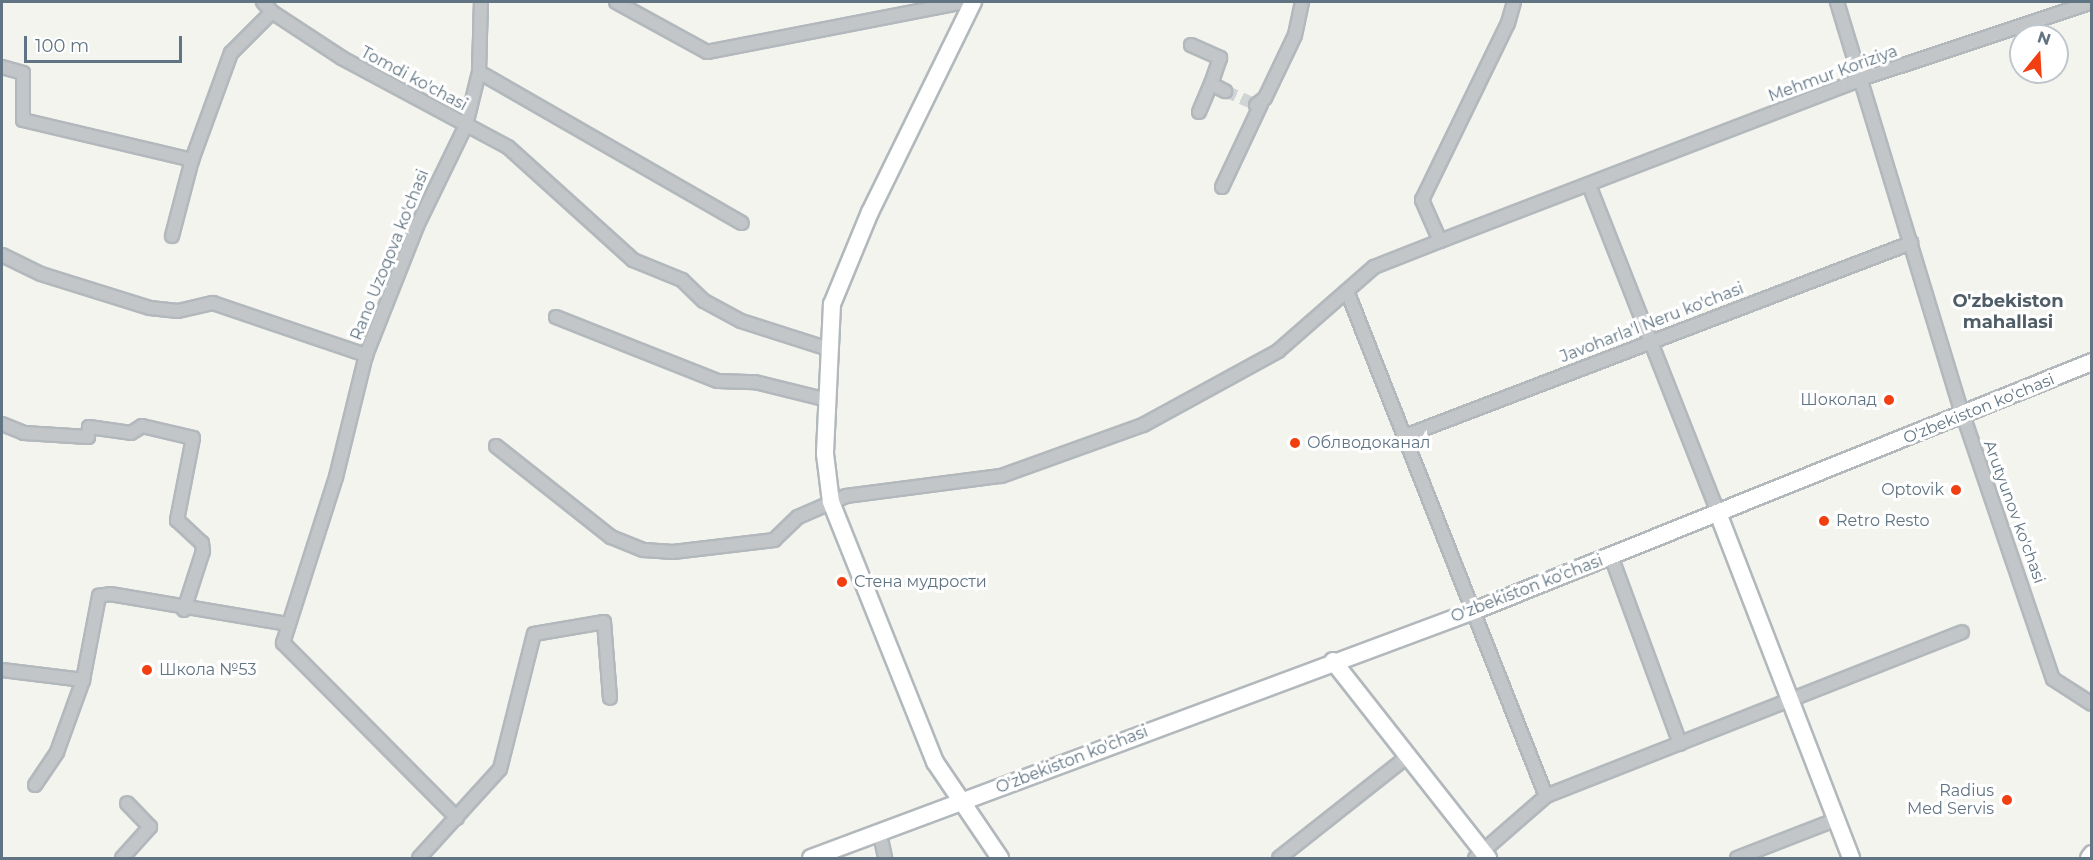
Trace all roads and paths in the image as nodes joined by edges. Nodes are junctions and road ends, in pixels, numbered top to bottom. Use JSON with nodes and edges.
{"nodes":[{"id":1,"x":262,"y":2,"type":"edge"},
{"id":2,"x":481,"y":2,"type":"edge"},
{"id":3,"x":616,"y":2,"type":"edge"},
{"id":4,"x":965,"y":2,"type":"edge"},
{"id":5,"x":973,"y":2,"type":"edge"},
{"id":6,"x":1302,"y":2,"type":"edge"},
{"id":7,"x":1514,"y":2,"type":"edge"},
{"id":8,"x":1837,"y":2,"type":"edge"},
{"id":9,"x":2091,"y":2,"type":"edge"},
{"id":10,"x":272,"y":12,"type":"junction"},
{"id":11,"x":1191,"y":45,"type":"dead end"},
{"id":12,"x":2,"y":67,"type":"edge"},
{"id":13,"x":479,"y":72,"type":"junction"},
{"id":14,"x":1861,"y":79,"type":"junction"},
{"id":15,"x":1211,"y":84,"type":"junction"},
{"id":16,"x":1225,"y":91,"type":"tunnel mouth"},
{"id":17,"x":1199,"y":111,"type":"dead end"},
{"id":18,"x":466,"y":125,"type":"junction"},
{"id":19,"x":192,"y":160,"type":"junction"},
{"id":20,"x":1589,"y":185,"type":"junction"},
{"id":21,"x":1222,"y":187,"type":"dead end"},
{"id":22,"x":742,"y":223,"type":"dead end"},
{"id":23,"x":172,"y":236,"type":"dead end"},
{"id":24,"x":1440,"y":241,"type":"junction"},
{"id":25,"x":1911,"y":243,"type":"junction"},
{"id":26,"x":2,"y":255,"type":"edge"},
{"id":27,"x":1347,"y":291,"type":"junction"},
{"id":28,"x":556,"y":317,"type":"dead end"},
{"id":29,"x":1653,"y":341,"type":"junction"},
{"id":30,"x":829,"y":349,"type":"junction"},
{"id":31,"x":366,"y":355,"type":"junction"},
{"id":32,"x":2091,"y":362,"type":"edge"},
{"id":33,"x":828,"y":400,"type":"junction"},
{"id":34,"x":1963,"y":417,"type":"junction"},
{"id":35,"x":2,"y":424,"type":"edge"},
{"id":36,"x":1406,"y":436,"type":"junction"},
{"id":37,"x":496,"y":446,"type":"dead end"},
{"id":38,"x":831,"y":501,"type":"junction"},
{"id":39,"x":1718,"y":513,"type":"junction"},
{"id":40,"x":1611,"y":556,"type":"junction"},
{"id":41,"x":184,"y":610,"type":"junction"},
{"id":42,"x":1476,"y":610,"type":"junction"},
{"id":43,"x":288,"y":624,"type":"junction"},
{"id":44,"x":1962,"y":632,"type":"dead end"},
{"id":45,"x":1333,"y":661,"type":"junction"},
{"id":46,"x":2,"y":670,"type":"edge"},
{"id":47,"x":83,"y":680,"type":"junction"},
{"id":48,"x":610,"y":698,"type":"dead end"},
{"id":49,"x":1792,"y":700,"type":"junction"},
{"id":50,"x":2091,"y":704,"type":"edge"},
{"id":51,"x":1680,"y":744,"type":"junction"},
{"id":52,"x":1408,"y":756,"type":"junction"},
{"id":53,"x":35,"y":785,"type":"dead end"},
{"id":54,"x":1546,"y":796,"type":"junction"},
{"id":55,"x":127,"y":803,"type":"dead end"},
{"id":56,"x":959,"y":804,"type":"junction"},
{"id":57,"x":457,"y":818,"type":"junction"},
{"id":58,"x":1835,"y":820,"type":"junction"},
{"id":59,"x":880,"y":834,"type":"junction"},
{"id":60,"x":2091,"y":854,"type":"edge"},
{"id":61,"x":1482,"y":856,"type":"edge"},
{"id":62,"x":122,"y":858,"type":"edge"},
{"id":63,"x":419,"y":858,"type":"edge"},
{"id":64,"x":811,"y":858,"type":"edge"},
{"id":65,"x":885,"y":858,"type":"edge"},
{"id":66,"x":1000,"y":858,"type":"edge"},
{"id":67,"x":1279,"y":858,"type":"edge"},
{"id":68,"x":1737,"y":858,"type":"edge"},
{"id":69,"x":1851,"y":858,"type":"edge"},
{"id":70,"x":2089,"y":858,"type":"edge"}],
"edges":[{"from":1,"to":10,"type":"street","name":"Tomdi ko'chasi"},
{"from":2,"to":13,"type":"street","name":"Rano Uzoqova ko'chasi"},
{"from":3,"to":4,"type":"street"},
{"from":5,"to":30,"type":"main road"},
{"from":6,"to":21,"type":"street"},
{"from":7,"to":24,"type":"street"},
{"from":8,"to":14,"type":"street","name":"Arutyunov ko'chasi"},
{"from":9,"to":14,"type":"street","name":"Mehmur Koriziya"},
{"from":10,"to":18,"type":"street","name":"Tomdi ko'chasi"},
{"from":10,"to":19,"type":"street"},
{"from":11,"to":15,"type":"street"},
{"from":12,"to":19,"type":"street"},
{"from":13,"to":18,"type":"street","name":"Rano Uzoqova ko'chasi"},
{"from":13,"to":22,"type":"street"},
{"from":14,"to":20,"type":"street","name":"Mehmur Koriziya"},
{"from":14,"to":25,"type":"street","name":"Arutyunov ko'chasi"},
{"from":15,"to":16,"type":"street"},
{"from":15,"to":17,"type":"street"},
{"from":18,"to":30,"type":"street","name":"Tomdi ko'chasi"},
{"from":18,"to":31,"type":"street","name":"Rano Uzoqova ko'chasi"},
{"from":19,"to":23,"type":"street"},
{"from":20,"to":24,"type":"street","name":"Mehmur Koriziya"},
{"from":20,"to":29,"type":"street"},
{"from":24,"to":27,"type":"street","name":"Mehmur Koriziya"},
{"from":25,"to":29,"type":"street","name":"Javoharla'l Neru ko'chasi"},
{"from":25,"to":34,"type":"street","name":"Arutyunov ko'chasi"},
{"from":26,"to":31,"type":"street"},
{"from":27,"to":36,"type":"street"},
{"from":27,"to":38,"type":"street","name":"Mehmur Koriziya"},
{"from":28,"to":33,"type":"street"},
{"from":29,"to":36,"type":"street","name":"Javoharla'l Neru ko'chasi"},
{"from":29,"to":39,"type":"street"},
{"from":30,"to":33,"type":"main road"},
{"from":31,"to":43,"type":"street","name":"Rano Uzoqova ko'chasi"},
{"from":32,"to":34,"type":"main road","name":"O'zbekiston ko'chasi"},
{"from":33,"to":38,"type":"main road"},
{"from":34,"to":39,"type":"main road","name":"O'zbekiston ko'chasi"},
{"from":34,"to":50,"type":"street","name":"Arutyunov ko'chasi"},
{"from":35,"to":41,"type":"street"},
{"from":36,"to":42,"type":"street"},
{"from":37,"to":38,"type":"street","name":"Mehmur Koriziya"},
{"from":38,"to":56,"type":"main road"},
{"from":39,"to":40,"type":"main road","name":"O'zbekiston ko'chasi"},
{"from":39,"to":49,"type":"main road"},
{"from":40,"to":42,"type":"main road","name":"O'zbekiston ko'chasi"},
{"from":40,"to":51,"type":"street"},
{"from":41,"to":43,"type":"street"},
{"from":41,"to":47,"type":"street"},
{"from":42,"to":45,"type":"main road","name":"O'zbekiston ko'chasi"},
{"from":42,"to":54,"type":"street"},
{"from":43,"to":57,"type":"street"},
{"from":44,"to":49,"type":"street"},
{"from":45,"to":52,"type":"main road"},
{"from":45,"to":56,"type":"main road","name":"O'zbekiston ko'chasi"},
{"from":46,"to":47,"type":"street"},
{"from":47,"to":53,"type":"street"},
{"from":48,"to":57,"type":"street"},
{"from":49,"to":51,"type":"street"},
{"from":49,"to":58,"type":"main road"},
{"from":51,"to":54,"type":"street"},
{"from":52,"to":61,"type":"main road"},
{"from":52,"to":67,"type":"street"},
{"from":54,"to":61,"type":"street"},
{"from":55,"to":62,"type":"street"},
{"from":56,"to":59,"type":"main road","name":"O'zbekiston ko'chasi"},
{"from":56,"to":66,"type":"main road"},
{"from":57,"to":63,"type":"street"},
{"from":58,"to":68,"type":"street"},
{"from":58,"to":69,"type":"main road"},
{"from":59,"to":64,"type":"main road","name":"O'zbekiston ko'chasi"},
{"from":59,"to":65,"type":"street"},
{"from":60,"to":70,"type":"main road"}]}
